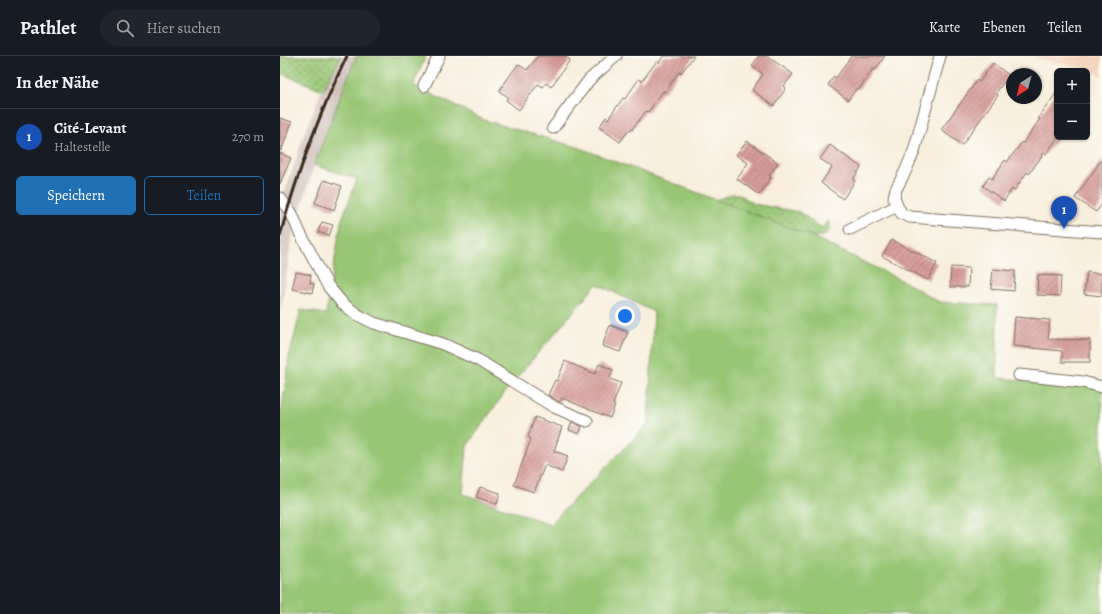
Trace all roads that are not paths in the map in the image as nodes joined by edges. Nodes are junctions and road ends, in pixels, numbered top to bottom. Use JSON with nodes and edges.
{"nodes":[{"id":1,"x":439,"y":56,"type":"edge"},
{"id":2,"x":616,"y":56,"type":"edge"},
{"id":3,"x":940,"y":56,"type":"edge"},
{"id":4,"x":424,"y":86,"type":"dead end"},
{"id":5,"x":553,"y":128,"type":"dead end"},
{"id":6,"x":280,"y":198,"type":"edge"},
{"id":7,"x":897,"y":206,"type":"junction"},
{"id":8,"x":850,"y":229,"type":"dead end"},
{"id":9,"x":1102,"y":232,"type":"edge"},
{"id":10,"x":1019,"y":375,"type":"dead end"},
{"id":11,"x":1102,"y":387,"type":"edge"},
{"id":12,"x":588,"y":421,"type":"dead end"}],
"edges":[{"from":1,"to":4,"type":"street"},
{"from":2,"to":5,"type":"street"},
{"from":3,"to":7,"type":"street"},
{"from":6,"to":12,"type":"street"},
{"from":7,"to":8,"type":"street"},
{"from":7,"to":9,"type":"street"},
{"from":10,"to":11,"type":"street"}]}
